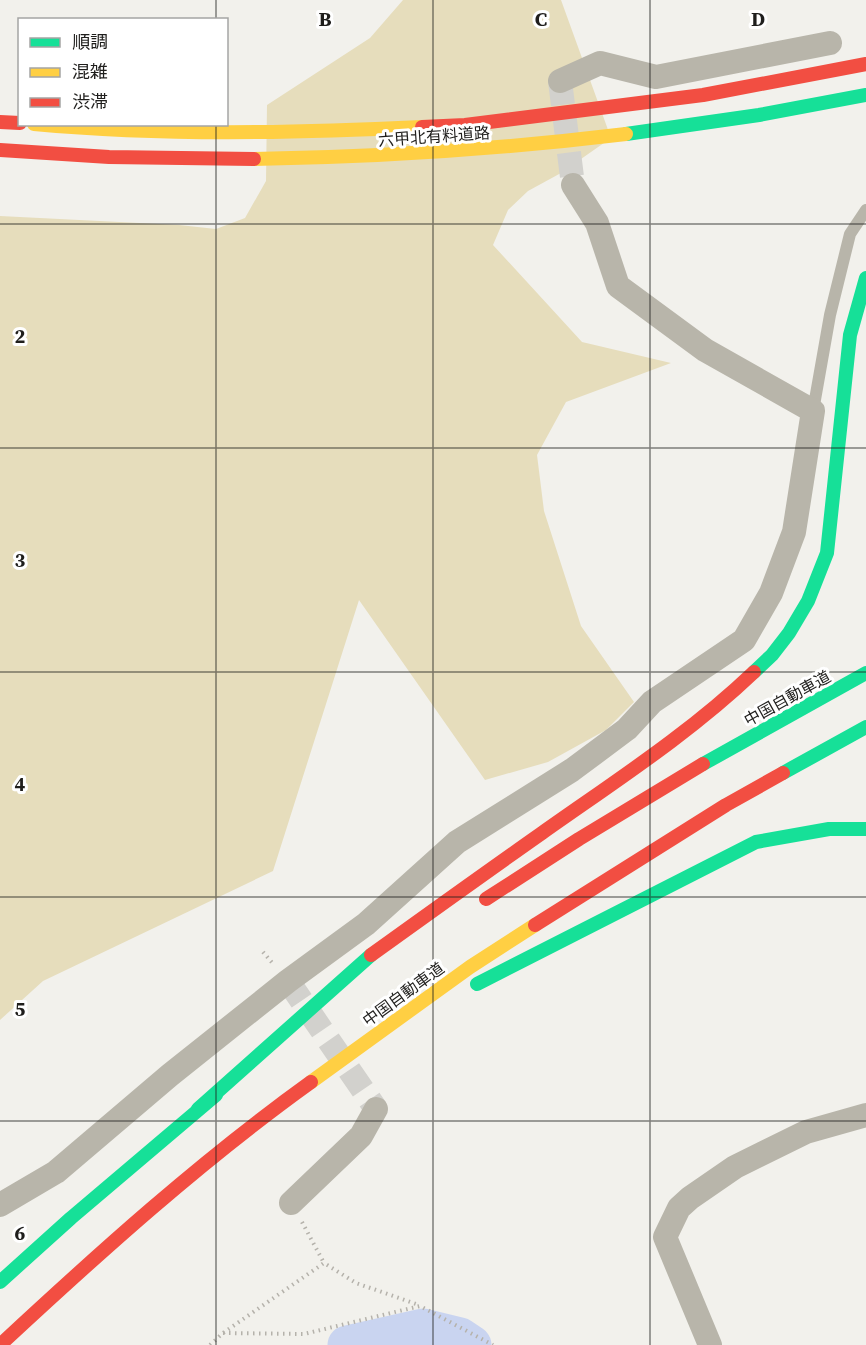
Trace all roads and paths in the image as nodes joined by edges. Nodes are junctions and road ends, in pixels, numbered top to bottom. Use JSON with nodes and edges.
{"nodes":[{"id":1,"x":830,"y":43,"type":"dead end"},
{"id":2,"x":866,"y":64,"type":"edge"},
{"id":3,"x":560,"y":81,"type":"dead end"},
{"id":4,"x":866,"y":95,"type":"edge"},
{"id":5,"x":0,"y":122,"type":"edge"},
{"id":6,"x":18,"y":123,"type":"edge"},
{"id":7,"x":56,"y":126,"type":"edge"},
{"id":8,"x":0,"y":150,"type":"edge"},
{"id":9,"x":573,"y":185,"type":"tunnel mouth"},
{"id":10,"x":866,"y":210,"type":"edge"},
{"id":11,"x":866,"y":278,"type":"edge"},
{"id":12,"x":813,"y":411,"type":"junction"},
{"id":13,"x":866,"y":673,"type":"edge"},
{"id":14,"x":866,"y":727,"type":"edge"},
{"id":15,"x":866,"y":830,"type":"edge"},
{"id":16,"x":472,"y":908,"type":"dead end"},
{"id":17,"x":341,"y":1000,"type":"dead end"},
{"id":18,"x":371,"y":1038,"type":"junction"},
{"id":19,"x":198,"y":1109,"type":"junction"},
{"id":20,"x":376,"y":1109,"type":"dead end"},
{"id":21,"x":866,"y":1115,"type":"edge"},
{"id":22,"x":291,"y":1203,"type":"joint"},
{"id":23,"x":0,"y":1205,"type":"edge"},
{"id":24,"x":324,"y":1263,"type":"junction"},
{"id":25,"x":0,"y":1282,"type":"edge"},
{"id":26,"x":420,"y":1306,"type":"junction"},
{"id":27,"x":223,"y":1333,"type":"junction"},
{"id":28,"x":0,"y":1345,"type":"edge"},
{"id":29,"x":210,"y":1345,"type":"edge"},
{"id":30,"x":493,"y":1345,"type":"edge"},
{"id":31,"x":710,"y":1345,"type":"edge"}],
"edges":[{"from":1,"to":3,"type":"street"},
{"from":2,"to":7,"type":"main road","name":"六甲北有料道路"},
{"from":4,"to":8,"type":"main road","name":"六甲北有料道路"},
{"from":5,"to":6,"type":"main road"},
{"from":9,"to":12,"type":"street"},
{"from":10,"to":12,"type":"lane"},
{"from":11,"to":19,"type":"main road"},
{"from":12,"to":23,"type":"street"},
{"from":13,"to":16,"type":"main road","name":"中国自動車道"},
{"from":14,"to":18,"type":"main road","name":"中国自動車道"},
{"from":15,"to":18,"type":"main road"},
{"from":17,"to":19,"type":"main road","name":"中国自動車道"},
{"from":18,"to":28,"type":"main road","name":"中国自動車道"},
{"from":19,"to":25,"type":"main road","name":"中国自動車道"},
{"from":20,"to":22,"type":"street"},
{"from":21,"to":31,"type":"street"},
{"from":22,"to":24,"type":"path"},
{"from":24,"to":26,"type":"path"},
{"from":24,"to":27,"type":"path"},
{"from":26,"to":27,"type":"path"},
{"from":26,"to":30,"type":"path"},
{"from":27,"to":29,"type":"path"}]}
